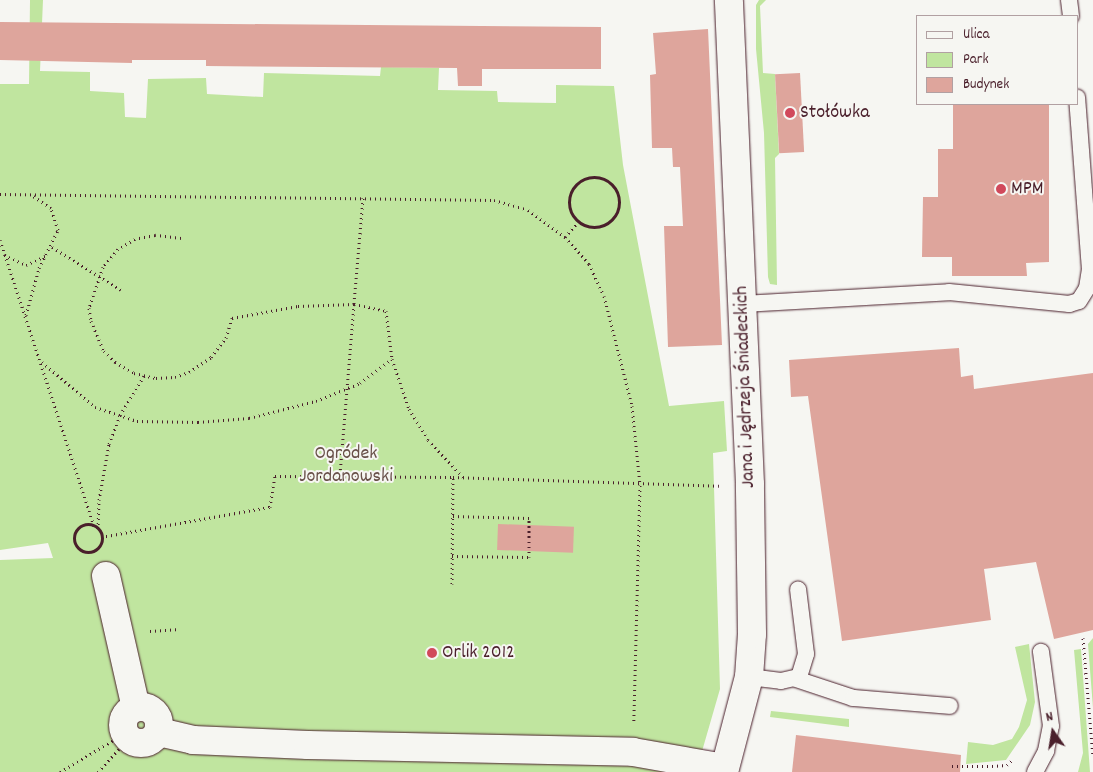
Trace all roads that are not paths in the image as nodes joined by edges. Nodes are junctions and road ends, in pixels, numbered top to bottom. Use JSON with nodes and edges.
{"nodes":[{"id":1,"x":730,"y":0,"type":"edge"},
{"id":2,"x":1070,"y":0,"type":"edge"},
{"id":3,"x":1071,"y":15,"type":"edge"},
{"id":4,"x":1078,"y":105,"type":"edge"},
{"id":5,"x":742,"y":304,"type":"junction"},
{"id":6,"x":106,"y":576,"type":"dead end"},
{"id":7,"x":798,"y":589,"type":"dead end"},
{"id":8,"x":1041,"y":652,"type":"dead end"},
{"id":9,"x":749,"y":677,"type":"junction"},
{"id":10,"x":796,"y":679,"type":"junction"},
{"id":11,"x":950,"y":706,"type":"dead end"},
{"id":12,"x":136,"y":708,"type":"junction"},
{"id":13,"x":159,"y":732,"type":"junction"},
{"id":14,"x":725,"y":770,"type":"edge"},
{"id":15,"x":1035,"y":772,"type":"edge"}],
"edges":[{"from":1,"to":5,"type":"street","name":"Jana i Jędrzeja Śniadeckich"},
{"from":2,"to":3,"type":"lane"},
{"from":4,"to":5,"type":"lane"},
{"from":5,"to":9,"type":"street","name":"Jana i Jędrzeja Śniadeckich"},
{"from":6,"to":12,"type":"street"},
{"from":7,"to":10,"type":"lane"},
{"from":8,"to":15,"type":"lane"},
{"from":9,"to":10,"type":"lane"},
{"from":9,"to":14,"type":"street","name":"Jana i Jędrzeja Śniadeckich"},
{"from":10,"to":11,"type":"lane"},
{"from":12,"to":13,"type":"street"},
{"from":12,"to":13,"type":"street"},
{"from":13,"to":14,"type":"street"}]}
